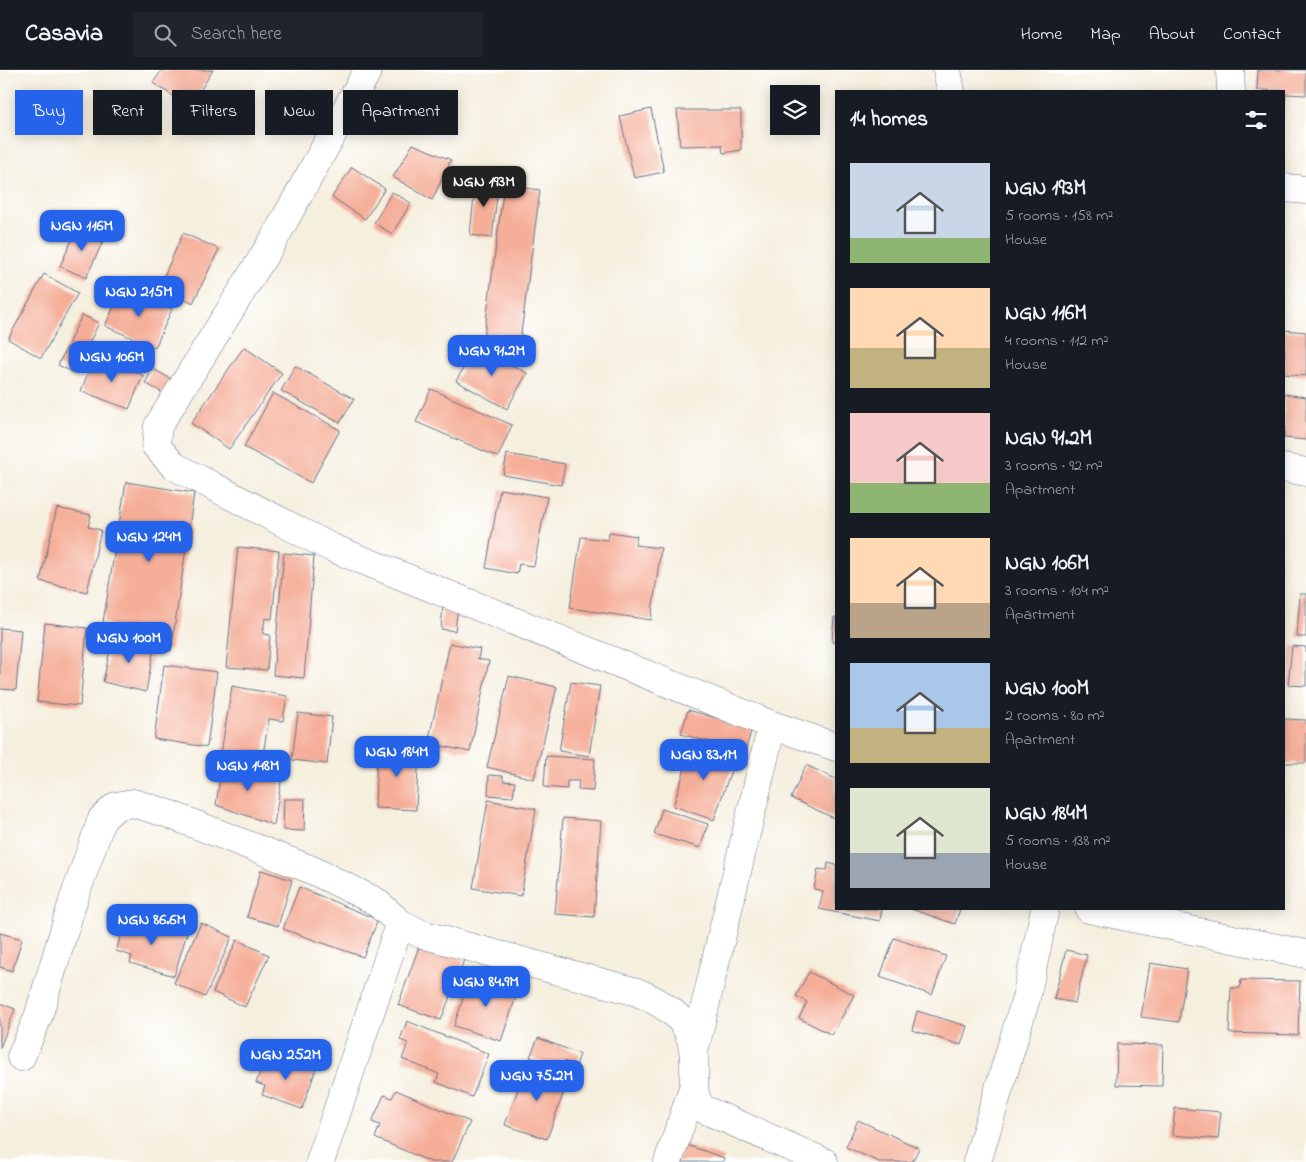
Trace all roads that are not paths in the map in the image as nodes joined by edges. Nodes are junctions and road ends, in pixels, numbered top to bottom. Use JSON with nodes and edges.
{"nodes":[{"id":1,"x":368,"y":70,"type":"edge"},
{"id":2,"x":947,"y":70,"type":"edge"},
{"id":3,"x":1230,"y":70,"type":"edge"},
{"id":4,"x":951,"y":90,"type":"edge"},
{"id":5,"x":1231,"y":90,"type":"edge"},
{"id":6,"x":1285,"y":188,"type":"edge"},
{"id":7,"x":1306,"y":190,"type":"edge"},
{"id":8,"x":1285,"y":468,"type":"edge"},
{"id":9,"x":1306,"y":472,"type":"edge"},
{"id":10,"x":772,"y":725,"type":"junction"},
{"id":11,"x":835,"y":747,"type":"edge"},
{"id":12,"x":1045,"y":910,"type":"edge"},
{"id":13,"x":1094,"y":910,"type":"edge"},
{"id":14,"x":400,"y":923,"type":"junction"},
{"id":15,"x":1306,"y":954,"type":"edge"},
{"id":16,"x":695,"y":1048,"type":"junction"},
{"id":17,"x":21,"y":1057,"type":"dead end"},
{"id":18,"x":694,"y":1088,"type":"junction"},
{"id":19,"x":320,"y":1162,"type":"edge"},
{"id":20,"x":668,"y":1162,"type":"edge"},
{"id":21,"x":824,"y":1162,"type":"edge"},
{"id":22,"x":977,"y":1162,"type":"edge"}],
"edges":[{"from":1,"to":10,"type":"street"},
{"from":2,"to":4,"type":"street"},
{"from":3,"to":5,"type":"street"},
{"from":6,"to":7,"type":"street"},
{"from":8,"to":9,"type":"street"},
{"from":10,"to":11,"type":"street"},
{"from":10,"to":16,"type":"street"},
{"from":12,"to":22,"type":"street"},
{"from":13,"to":15,"type":"street"},
{"from":14,"to":16,"type":"street"},
{"from":14,"to":17,"type":"street"},
{"from":14,"to":19,"type":"street"},
{"from":16,"to":18,"type":"street"},
{"from":18,"to":20,"type":"street"},
{"from":18,"to":21,"type":"street"}]}
